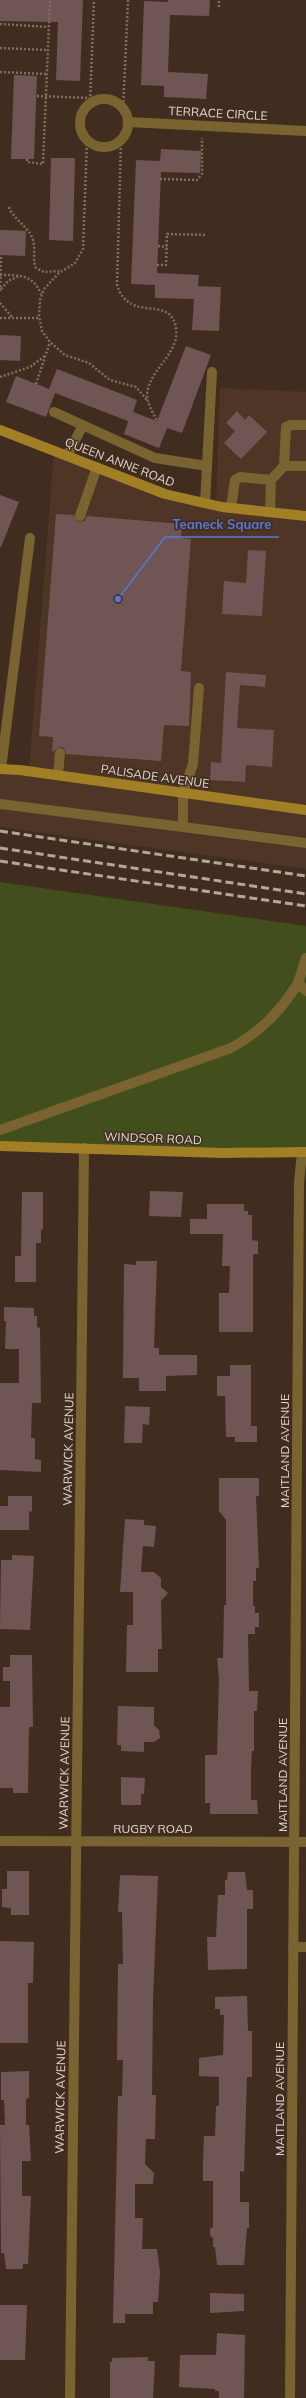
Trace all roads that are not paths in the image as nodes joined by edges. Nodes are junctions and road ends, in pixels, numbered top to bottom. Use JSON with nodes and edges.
{"nodes":[{"id":1,"x":128,"y":122,"type":"junction"},
{"id":2,"x":306,"y":131,"type":"edge"},
{"id":3,"x":212,"y":372,"type":"dead end"},
{"id":4,"x":54,"y":412,"type":"dead end"},
{"id":5,"x":83,"y":425,"type":"junction"},
{"id":6,"x":306,"y":425,"type":"edge"},
{"id":7,"x":0,"y":430,"type":"edge"},
{"id":8,"x":67,"y":456,"type":"junction"},
{"id":9,"x":207,"y":466,"type":"junction"},
{"id":10,"x":284,"y":466,"type":"junction"},
{"id":11,"x":306,"y":466,"type":"edge"},
{"id":12,"x":97,"y":467,"type":"junction"},
{"id":13,"x":271,"y":480,"type":"junction"},
{"id":14,"x":205,"y":503,"type":"junction"},
{"id":15,"x":231,"y":508,"type":"junction"},
{"id":16,"x":270,"y":512,"type":"junction"},
{"id":17,"x":80,"y":516,"type":"dead end"},
{"id":18,"x":306,"y":516,"type":"edge"},
{"id":19,"x":30,"y":538,"type":"dead end"},
{"id":20,"x":199,"y":688,"type":"dead end"},
{"id":21,"x":4,"y":717,"type":"edge"},
{"id":22,"x":60,"y":753,"type":"dead end"},
{"id":23,"x":1,"y":769,"type":"edge"},
{"id":24,"x":58,"y":775,"type":"junction"},
{"id":25,"x":183,"y":793,"type":"junction"},
{"id":26,"x":0,"y":804,"type":"edge"},
{"id":27,"x":306,"y":810,"type":"edge"},
{"id":28,"x":183,"y":828,"type":"junction"},
{"id":29,"x":306,"y":843,"type":"edge"},
{"id":30,"x":306,"y":958,"type":"edge"},
{"id":31,"x":298,"y":983,"type":"junction"},
{"id":32,"x":306,"y":991,"type":"edge"},
{"id":33,"x":0,"y":1130,"type":"edge"},
{"id":34,"x":0,"y":1146,"type":"edge"},
{"id":35,"x":84,"y":1148,"type":"junction"},
{"id":36,"x":304,"y":1152,"type":"edge"},
{"id":37,"x":0,"y":1840,"type":"edge"},
{"id":38,"x":76,"y":1841,"type":"junction"},
{"id":39,"x":294,"y":1842,"type":"junction"},
{"id":40,"x":306,"y":1842,"type":"edge"},
{"id":41,"x":293,"y":1947,"type":"junction"},
{"id":42,"x":306,"y":1947,"type":"edge"},
{"id":43,"x":70,"y":2398,"type":"edge"},
{"id":44,"x":290,"y":2398,"type":"edge"}],
"edges":[{"from":1,"to":1,"type":"street"},
{"from":1,"to":2,"type":"street","name":"TERRACE CIRCLE"},
{"from":3,"to":9,"type":"street"},
{"from":4,"to":5,"type":"street"},
{"from":5,"to":8,"type":"street"},
{"from":5,"to":9,"type":"street"},
{"from":6,"to":10,"type":"street"},
{"from":7,"to":8,"type":"street","name":"QUEEN ANNE ROAD"},
{"from":8,"to":12,"type":"street","name":"QUEEN ANNE ROAD"},
{"from":9,"to":14,"type":"street"},
{"from":10,"to":11,"type":"street"},
{"from":10,"to":13,"type":"street"},
{"from":12,"to":14,"type":"street","name":"QUEEN ANNE ROAD"},
{"from":12,"to":17,"type":"street"},
{"from":13,"to":15,"type":"street"},
{"from":13,"to":16,"type":"street"},
{"from":14,"to":15,"type":"street","name":"QUEEN ANNE ROAD"},
{"from":15,"to":16,"type":"street","name":"QUEEN ANNE ROAD"},
{"from":16,"to":18,"type":"street","name":"QUEEN ANNE ROAD"},
{"from":19,"to":21,"type":"street"},
{"from":20,"to":25,"type":"street"},
{"from":21,"to":23,"type":"street"},
{"from":22,"to":24,"type":"street"},
{"from":23,"to":24,"type":"street","name":"PALISADE AVENUE"},
{"from":24,"to":25,"type":"street","name":"PALISADE AVENUE"},
{"from":25,"to":27,"type":"street","name":"PALISADE AVENUE"},
{"from":25,"to":28,"type":"street"},
{"from":26,"to":28,"type":"street"},
{"from":28,"to":29,"type":"street"},
{"from":30,"to":31,"type":"street"},
{"from":31,"to":32,"type":"street"},
{"from":31,"to":33,"type":"street"},
{"from":34,"to":35,"type":"street","name":"WINDSOR ROAD"},
{"from":35,"to":36,"type":"street","name":"WINDSOR ROAD"},
{"from":35,"to":38,"type":"street","name":"WARWICK AVENUE"},
{"from":36,"to":39,"type":"street","name":"MAITLAND AVENUE"},
{"from":37,"to":38,"type":"street","name":"RUGBY ROAD"},
{"from":38,"to":39,"type":"street","name":"RUGBY ROAD"},
{"from":38,"to":43,"type":"street","name":"WARWICK AVENUE"},
{"from":39,"to":40,"type":"street","name":"RUGBY ROAD"},
{"from":39,"to":41,"type":"street","name":"MAITLAND AVENUE"},
{"from":41,"to":42,"type":"street"},
{"from":41,"to":44,"type":"street","name":"MAITLAND AVENUE"}]}
